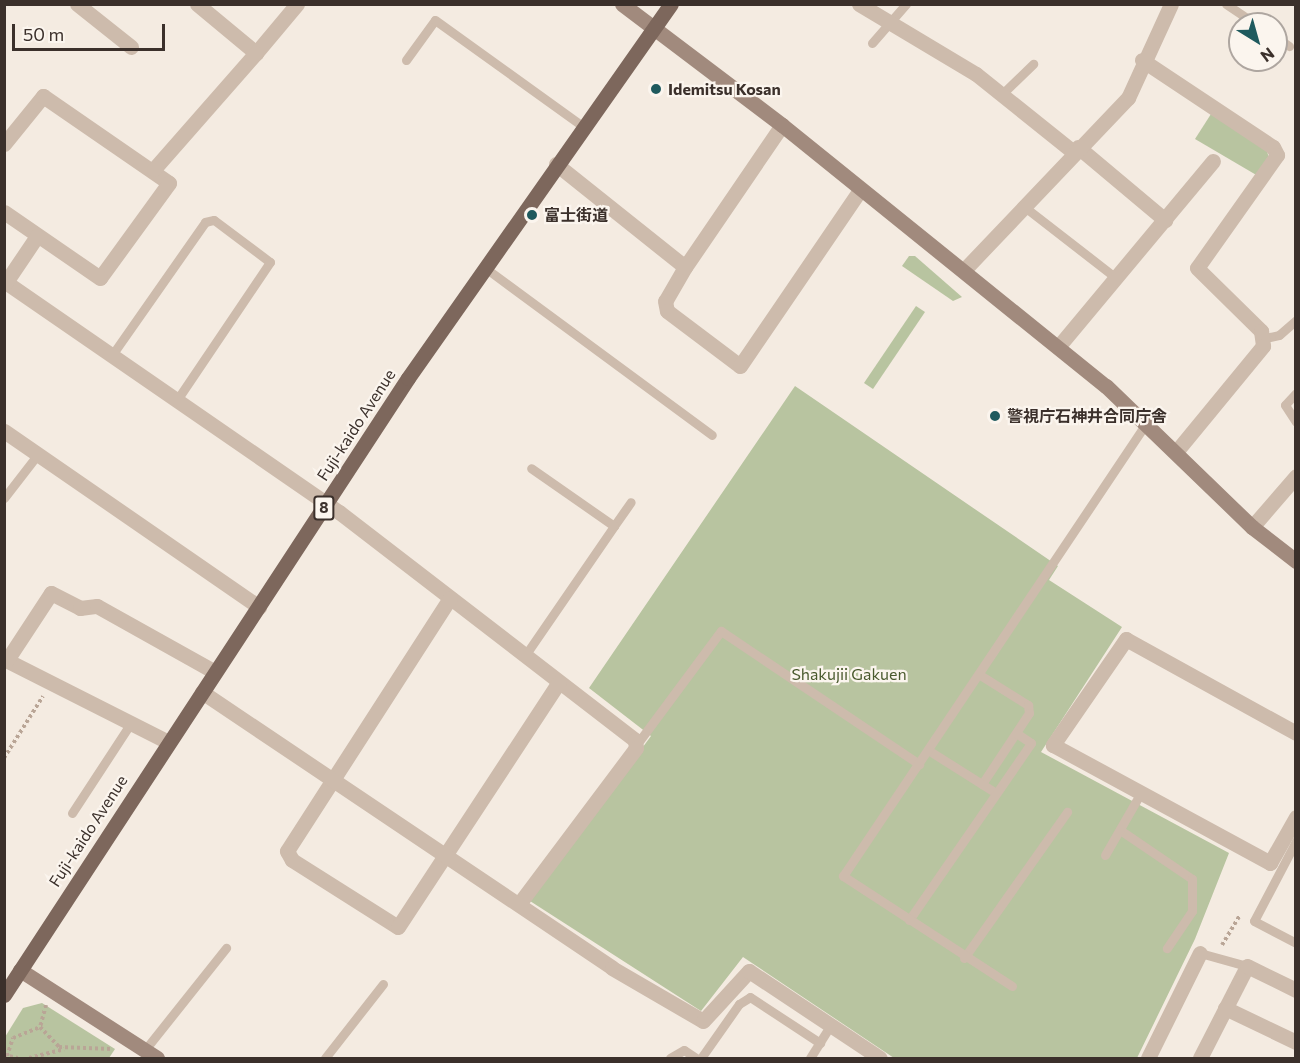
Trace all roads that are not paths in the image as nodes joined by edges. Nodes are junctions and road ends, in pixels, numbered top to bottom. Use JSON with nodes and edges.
{"nodes":[{"id":1,"x":77,"y":4,"type":"edge"},
{"id":2,"x":197,"y":4,"type":"edge"},
{"id":3,"x":297,"y":4,"type":"edge"},
{"id":4,"x":622,"y":4,"type":"edge"},
{"id":5,"x":670,"y":4,"type":"edge"},
{"id":6,"x":859,"y":4,"type":"edge"},
{"id":7,"x":906,"y":4,"type":"edge"},
{"id":8,"x":1171,"y":4,"type":"edge"},
{"id":9,"x":889,"y":23,"type":"junction"},
{"id":10,"x":654,"y":28,"type":"junction"},
{"id":11,"x":872,"y":43,"type":"dead end"},
{"id":12,"x":131,"y":47,"type":"dead end"},
{"id":13,"x":256,"y":53,"type":"junction"},
{"id":14,"x":406,"y":60,"type":"dead end"},
{"id":15,"x":1142,"y":60,"type":"junction"},
{"id":16,"x":1033,"y":64,"type":"dead end"},
{"id":17,"x":1001,"y":95,"type":"junction"},
{"id":18,"x":782,"y":125,"type":"junction"},
{"id":19,"x":584,"y":127,"type":"junction"},
{"id":20,"x":4,"y":144,"type":"edge"},
{"id":21,"x":1075,"y":149,"type":"junction"},
{"id":22,"x":1213,"y":161,"type":"dead end"},
{"id":23,"x":556,"y":164,"type":"junction"},
{"id":24,"x":154,"y":169,"type":"junction"},
{"id":25,"x":860,"y":190,"type":"junction"},
{"id":26,"x":1022,"y":205,"type":"junction"},
{"id":27,"x":4,"y":212,"type":"edge"},
{"id":28,"x":1165,"y":220,"type":"junction"},
{"id":29,"x":37,"y":236,"type":"junction"},
{"id":30,"x":484,"y":267,"type":"junction"},
{"id":31,"x":686,"y":267,"type":"junction"},
{"id":32,"x":964,"y":270,"type":"junction"},
{"id":33,"x":1116,"y":279,"type":"junction"},
{"id":34,"x":5,"y":281,"type":"edge"},
{"id":35,"x":1296,"y":320,"type":"edge"},
{"id":36,"x":1265,"y":338,"type":"junction"},
{"id":37,"x":1058,"y":347,"type":"junction"},
{"id":38,"x":112,"y":355,"type":"junction"},
{"id":39,"x":1296,"y":393,"type":"edge"},
{"id":40,"x":177,"y":400,"type":"junction"},
{"id":41,"x":1147,"y":422,"type":"junction"},
{"id":42,"x":1296,"y":422,"type":"edge"},
{"id":43,"x":4,"y":431,"type":"edge"},
{"id":44,"x":712,"y":435,"type":"dead end"},
{"id":45,"x":1176,"y":452,"type":"junction"},
{"id":46,"x":38,"y":454,"type":"junction"},
{"id":47,"x":531,"y":468,"type":"dead end"},
{"id":48,"x":1296,"y":476,"type":"edge"},
{"id":49,"x":4,"y":498,"type":"edge"},
{"id":50,"x":632,"y":502,"type":"dead end"},
{"id":51,"x":327,"y":504,"type":"junction"},
{"id":52,"x":614,"y":526,"type":"junction"},
{"id":53,"x":1252,"y":527,"type":"junction"},
{"id":54,"x":1296,"y":561,"type":"edge"},
{"id":55,"x":450,"y":597,"type":"junction"},
{"id":56,"x":259,"y":606,"type":"junction"},
{"id":57,"x":524,"y":657,"type":"junction"},
{"id":58,"x":6,"y":659,"type":"edge"},
{"id":59,"x":214,"y":672,"type":"junction"},
{"id":60,"x":980,"y":675,"type":"junction"},
{"id":61,"x":558,"y":683,"type":"junction"},
{"id":62,"x":202,"y":692,"type":"junction"},
{"id":63,"x":130,"y":723,"type":"junction"},
{"id":64,"x":1016,"y":733,"type":"junction"},
{"id":65,"x":1296,"y":733,"type":"edge"},
{"id":66,"x":168,"y":742,"type":"junction"},
{"id":67,"x":637,"y":744,"type":"junction"},
{"id":68,"x":928,"y":750,"type":"junction"},
{"id":69,"x":919,"y":764,"type":"junction"},
{"id":70,"x":330,"y":780,"type":"junction"},
{"id":71,"x":982,"y":784,"type":"junction"},
{"id":72,"x":996,"y":793,"type":"junction"},
{"id":73,"x":1139,"y":796,"type":"junction"},
{"id":74,"x":1067,"y":812,"type":"dead end"},
{"id":75,"x":72,"y":813,"type":"dead end"},
{"id":76,"x":1296,"y":817,"type":"edge"},
{"id":77,"x":1120,"y":830,"type":"junction"},
{"id":78,"x":1296,"y":841,"type":"edge"},
{"id":79,"x":445,"y":855,"type":"junction"},
{"id":80,"x":1105,"y":855,"type":"dead end"},
{"id":81,"x":519,"y":904,"type":"junction"},
{"id":82,"x":909,"y":920,"type":"junction"},
{"id":83,"x":1296,"y":943,"type":"edge"},
{"id":84,"x":226,"y":948,"type":"dead end"},
{"id":85,"x":1167,"y":948,"type":"dead end"},
{"id":86,"x":1200,"y":953,"type":"joint"},
{"id":87,"x":964,"y":958,"type":"junction"},
{"id":88,"x":1247,"y":966,"type":"junction"},
{"id":89,"x":20,"y":970,"type":"junction"},
{"id":90,"x":383,"y":984,"type":"dead end"},
{"id":91,"x":1012,"y":986,"type":"dead end"},
{"id":92,"x":1296,"y":990,"type":"edge"},
{"id":93,"x":4,"y":995,"type":"edge"},
{"id":94,"x":1225,"y":1008,"type":"junction"},
{"id":95,"x":830,"y":1026,"type":"junction"},
{"id":96,"x":1296,"y":1042,"type":"edge"},
{"id":97,"x":820,"y":1043,"type":"junction"},
{"id":98,"x":150,"y":1055,"type":"edge"},
{"id":99,"x":325,"y":1059,"type":"edge"},
{"id":100,"x":670,"y":1059,"type":"edge"},
{"id":101,"x":698,"y":1059,"type":"edge"},
{"id":102,"x":810,"y":1059,"type":"edge"},
{"id":103,"x":880,"y":1059,"type":"edge"},
{"id":104,"x":1148,"y":1059,"type":"edge"},
{"id":105,"x":1200,"y":1059,"type":"edge"}],
"edges":[{"from":1,"to":12,"type":"street"},
{"from":2,"to":13,"type":"street"},
{"from":3,"to":13,"type":"street"},
{"from":4,"to":10,"type":"street"},
{"from":5,"to":10,"type":"main road","name":"Fuji-kaido Avenue","number":"8"},
{"from":6,"to":9,"type":"street"},
{"from":7,"to":9,"type":"lane"},
{"from":8,"to":15,"type":"street"},
{"from":9,"to":11,"type":"lane"},
{"from":9,"to":17,"type":"street"},
{"from":10,"to":18,"type":"street"},
{"from":10,"to":19,"type":"main road","name":"Fuji-kaido Avenue","number":"8"},
{"from":13,"to":24,"type":"street"},
{"from":14,"to":19,"type":"lane"},
{"from":15,"to":21,"type":"street"},
{"from":15,"to":36,"type":"street"},
{"from":16,"to":17,"type":"lane"},
{"from":17,"to":21,"type":"street"},
{"from":18,"to":25,"type":"street"},
{"from":18,"to":31,"type":"street"},
{"from":19,"to":23,"type":"main road","name":"Fuji-kaido Avenue","number":"8"},
{"from":20,"to":24,"type":"street"},
{"from":21,"to":26,"type":"street"},
{"from":21,"to":28,"type":"street"},
{"from":22,"to":28,"type":"street"},
{"from":23,"to":30,"type":"main road","name":"Fuji-kaido Avenue","number":"8"},
{"from":23,"to":31,"type":"street"},
{"from":24,"to":29,"type":"street"},
{"from":25,"to":31,"type":"street"},
{"from":25,"to":32,"type":"street"},
{"from":26,"to":32,"type":"street"},
{"from":26,"to":33,"type":"lane"},
{"from":27,"to":29,"type":"street"},
{"from":28,"to":33,"type":"street"},
{"from":29,"to":34,"type":"street"},
{"from":30,"to":44,"type":"lane"},
{"from":30,"to":51,"type":"main road","name":"Fuji-kaido Avenue","number":"8"},
{"from":32,"to":37,"type":"street"},
{"from":33,"to":37,"type":"street"},
{"from":34,"to":38,"type":"street"},
{"from":35,"to":36,"type":"lane"},
{"from":36,"to":45,"type":"street"},
{"from":37,"to":41,"type":"street"},
{"from":38,"to":40,"type":"street"},
{"from":38,"to":40,"type":"lane"},
{"from":39,"to":42,"type":"lane"},
{"from":40,"to":51,"type":"street"},
{"from":41,"to":45,"type":"street"},
{"from":41,"to":60,"type":"lane"},
{"from":43,"to":46,"type":"street"},
{"from":45,"to":53,"type":"street"},
{"from":46,"to":49,"type":"lane"},
{"from":46,"to":56,"type":"street"},
{"from":47,"to":52,"type":"lane"},
{"from":48,"to":53,"type":"street"},
{"from":50,"to":52,"type":"lane"},
{"from":51,"to":55,"type":"street"},
{"from":51,"to":56,"type":"main road","name":"Fuji-kaido Avenue","number":"8"},
{"from":52,"to":57,"type":"lane"},
{"from":53,"to":54,"type":"street"},
{"from":55,"to":57,"type":"street"},
{"from":55,"to":70,"type":"street"},
{"from":56,"to":59,"type":"main road","name":"Fuji-kaido Avenue","number":"8"},
{"from":57,"to":61,"type":"street"},
{"from":58,"to":59,"type":"street"},
{"from":58,"to":63,"type":"street"},
{"from":59,"to":62,"type":"main road","name":"Fuji-kaido Avenue","number":"8"},
{"from":60,"to":64,"type":"lane"},
{"from":60,"to":68,"type":"lane"},
{"from":61,"to":67,"type":"street"},
{"from":61,"to":79,"type":"street"},
{"from":62,"to":66,"type":"main road","name":"Fuji-kaido Avenue","number":"8"},
{"from":62,"to":70,"type":"street"},
{"from":63,"to":66,"type":"street"},
{"from":63,"to":75,"type":"lane"},
{"from":64,"to":71,"type":"lane"},
{"from":64,"to":72,"type":"lane"},
{"from":65,"to":73,"type":"street"},
{"from":66,"to":89,"type":"main road","name":"Fuji-kaido Avenue","number":"8"},
{"from":67,"to":69,"type":"lane"},
{"from":67,"to":81,"type":"street"},
{"from":68,"to":69,"type":"lane"},
{"from":68,"to":71,"type":"lane"},
{"from":69,"to":82,"type":"lane"},
{"from":70,"to":79,"type":"street"},
{"from":70,"to":79,"type":"street"},
{"from":71,"to":72,"type":"lane"},
{"from":72,"to":82,"type":"lane"},
{"from":73,"to":76,"type":"street"},
{"from":73,"to":77,"type":"lane"},
{"from":74,"to":87,"type":"lane"},
{"from":77,"to":80,"type":"lane"},
{"from":77,"to":85,"type":"lane"},
{"from":78,"to":83,"type":"lane"},
{"from":79,"to":81,"type":"street"},
{"from":81,"to":95,"type":"street"},
{"from":82,"to":87,"type":"lane"},
{"from":84,"to":98,"type":"lane"},
{"from":86,"to":88,"type":"lane"},
{"from":86,"to":104,"type":"street"},
{"from":87,"to":91,"type":"lane"},
{"from":88,"to":92,"type":"street"},
{"from":88,"to":94,"type":"street"},
{"from":89,"to":93,"type":"main road","name":"Fuji-kaido Avenue","number":"8"},
{"from":89,"to":98,"type":"street"},
{"from":90,"to":99,"type":"lane"},
{"from":94,"to":96,"type":"street"},
{"from":94,"to":105,"type":"street"},
{"from":95,"to":97,"type":"lane"},
{"from":95,"to":103,"type":"street"},
{"from":97,"to":101,"type":"lane"},
{"from":97,"to":102,"type":"lane"},
{"from":100,"to":101,"type":"lane"}]}
